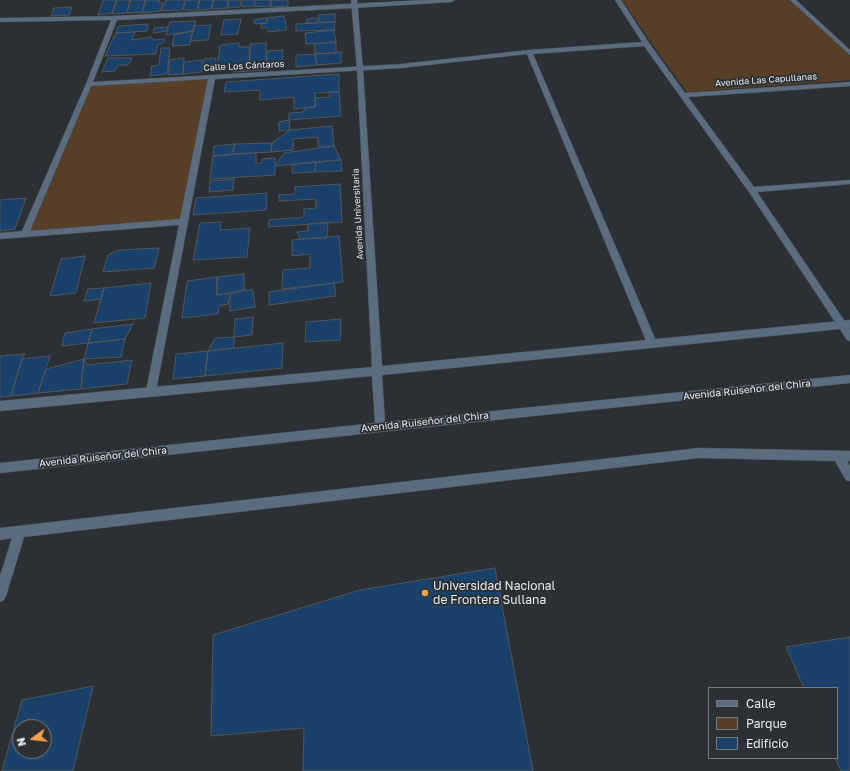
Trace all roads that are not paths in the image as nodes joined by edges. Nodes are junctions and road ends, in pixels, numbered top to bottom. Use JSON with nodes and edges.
{"nodes":[{"id":1,"x":452,"y":0,"type":"edge"},
{"id":2,"x":618,"y":0,"type":"edge"},
{"id":3,"x":793,"y":0,"type":"edge"},
{"id":4,"x":354,"y":3,"type":"edge"},
{"id":5,"x":115,"y":18,"type":"junction"},
{"id":6,"x":0,"y":20,"type":"edge"},
{"id":7,"x":646,"y":44,"type":"junction"},
{"id":8,"x":529,"y":52,"type":"junction"},
{"id":9,"x":850,"y":53,"type":"edge"},
{"id":10,"x":360,"y":69,"type":"junction"},
{"id":11,"x":212,"y":77,"type":"junction"},
{"id":12,"x":89,"y":84,"type":"junction"},
{"id":13,"x":850,"y":84,"type":"edge"},
{"id":14,"x":683,"y":95,"type":"junction"},
{"id":15,"x":850,"y":182,"type":"edge"},
{"id":16,"x":752,"y":190,"type":"junction"},
{"id":17,"x":183,"y":222,"type":"junction"},
{"id":18,"x":25,"y":234,"type":"junction"},
{"id":19,"x":0,"y":236,"type":"edge"},
{"id":20,"x":846,"y":325,"type":"edge"},
{"id":21,"x":850,"y":337,"type":"edge"},
{"id":22,"x":652,"y":343,"type":"junction"},
{"id":23,"x":378,"y":371,"type":"junction"},
{"id":24,"x":850,"y":379,"type":"edge"},
{"id":25,"x":151,"y":391,"type":"junction"},
{"id":26,"x":0,"y":406,"type":"edge"},
{"id":27,"x":380,"y":426,"type":"junction"},
{"id":28,"x":838,"y":456,"type":"junction"},
{"id":29,"x":850,"y":456,"type":"edge"},
{"id":30,"x":0,"y":468,"type":"edge"},
{"id":31,"x":850,"y":476,"type":"edge"},
{"id":32,"x":20,"y":532,"type":"junction"},
{"id":33,"x":0,"y":534,"type":"edge"},
{"id":34,"x":0,"y":596,"type":"edge"}],
"edges":[{"from":1,"to":4,"type":"street"},
{"from":2,"to":7,"type":"street"},
{"from":3,"to":9,"type":"street"},
{"from":4,"to":5,"type":"street"},
{"from":4,"to":10,"type":"street","name":"Avenida Universitaria"},
{"from":5,"to":6,"type":"street"},
{"from":5,"to":12,"type":"street"},
{"from":7,"to":8,"type":"street","name":"Calle Los Cántaros"},
{"from":7,"to":14,"type":"street"},
{"from":8,"to":10,"type":"street","name":"Calle Los Cántaros"},
{"from":8,"to":22,"type":"street"},
{"from":10,"to":11,"type":"street","name":"Calle Los Cántaros"},
{"from":10,"to":23,"type":"street","name":"Avenida Universitaria"},
{"from":11,"to":12,"type":"street","name":"Calle Los Cántaros"},
{"from":11,"to":17,"type":"street"},
{"from":12,"to":18,"type":"street"},
{"from":13,"to":14,"type":"street","name":"Avenida Las Capullanas"},
{"from":14,"to":16,"type":"street"},
{"from":15,"to":16,"type":"street"},
{"from":16,"to":20,"type":"street"},
{"from":17,"to":18,"type":"street"},
{"from":17,"to":25,"type":"street"},
{"from":18,"to":19,"type":"street"},
{"from":20,"to":21,"type":"street"},
{"from":20,"to":22,"type":"street"},
{"from":22,"to":23,"type":"street"},
{"from":23,"to":25,"type":"street"},
{"from":23,"to":27,"type":"street","name":"Avenida Universitaria"},
{"from":24,"to":27,"type":"street","name":"Avenida Ruiseñor del Chira"},
{"from":25,"to":26,"type":"street"},
{"from":27,"to":30,"type":"street","name":"Avenida Ruiseñor del Chira"},
{"from":28,"to":29,"type":"street"},
{"from":28,"to":31,"type":"street"},
{"from":28,"to":32,"type":"street"},
{"from":32,"to":33,"type":"street"},
{"from":32,"to":34,"type":"street"}]}
